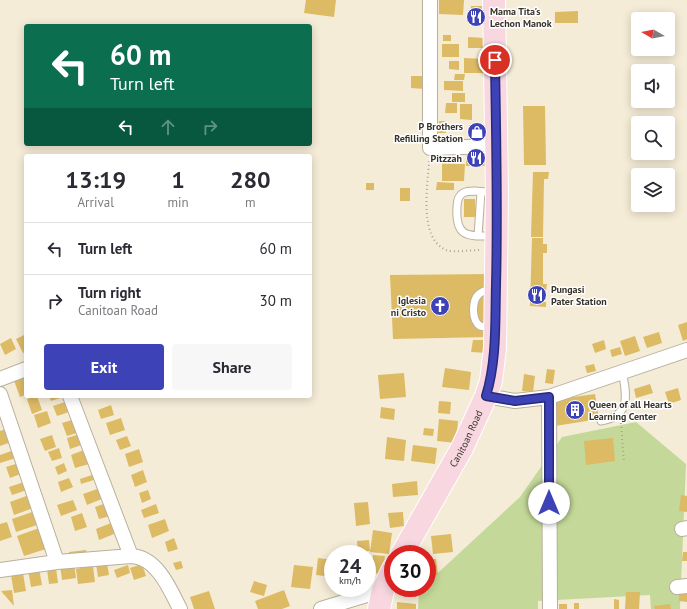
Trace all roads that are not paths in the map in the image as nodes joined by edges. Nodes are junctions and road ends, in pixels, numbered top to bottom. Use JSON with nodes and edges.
{"nodes":[{"id":1,"x":430,"y":0,"type":"edge"},
{"id":2,"x":494,"y":0,"type":"edge"},
{"id":3,"x":496,"y":146,"type":"junction"},
{"id":4,"x":489,"y":193,"type":"junction"},
{"id":5,"x":491,"y":241,"type":"junction"},
{"id":6,"x":687,"y":350,"type":"edge"},
{"id":7,"x":24,"y":369,"type":"edge"},
{"id":8,"x":622,"y":371,"type":"junction"},
{"id":9,"x":0,"y":379,"type":"edge"},
{"id":10,"x":0,"y":394,"type":"edge"},
{"id":11,"x":486,"y":396,"type":"junction"},
{"id":12,"x":549,"y":397,"type":"junction"},
{"id":13,"x":71,"y":398,"type":"edge"},
{"id":14,"x":601,"y":421,"type":"dead end"},
{"id":15,"x":407,"y":545,"type":"edge"},
{"id":16,"x":131,"y":556,"type":"junction"},
{"id":17,"x":57,"y":562,"type":"junction"},
{"id":18,"x":0,"y":570,"type":"edge"},
{"id":19,"x":381,"y":599,"type":"edge"},
{"id":20,"x":180,"y":609,"type":"edge"},
{"id":21,"x":321,"y":609,"type":"edge"},
{"id":22,"x":550,"y":609,"type":"edge"}],
"edges":[{"from":1,"to":3,"type":"street"},
{"from":2,"to":3,"type":"main road","name":"Canitoan Road"},
{"from":3,"to":4,"type":"main road","name":"Canitoan Road"},
{"from":4,"to":5,"type":"main road","name":"Canitoan Road"},
{"from":4,"to":5,"type":"lane"},
{"from":5,"to":11,"type":"main road","name":"Canitoan Road"},
{"from":6,"to":8,"type":"street"},
{"from":7,"to":9,"type":"street"},
{"from":8,"to":12,"type":"street"},
{"from":8,"to":14,"type":"lane"},
{"from":10,"to":17,"type":"street"},
{"from":11,"to":12,"type":"street"},
{"from":11,"to":15,"type":"main road","name":"Canitoan Road"},
{"from":12,"to":22,"type":"street"},
{"from":13,"to":16,"type":"street"},
{"from":16,"to":17,"type":"street"},
{"from":16,"to":20,"type":"street"},
{"from":17,"to":18,"type":"street"},
{"from":19,"to":21,"type":"street"}]}
